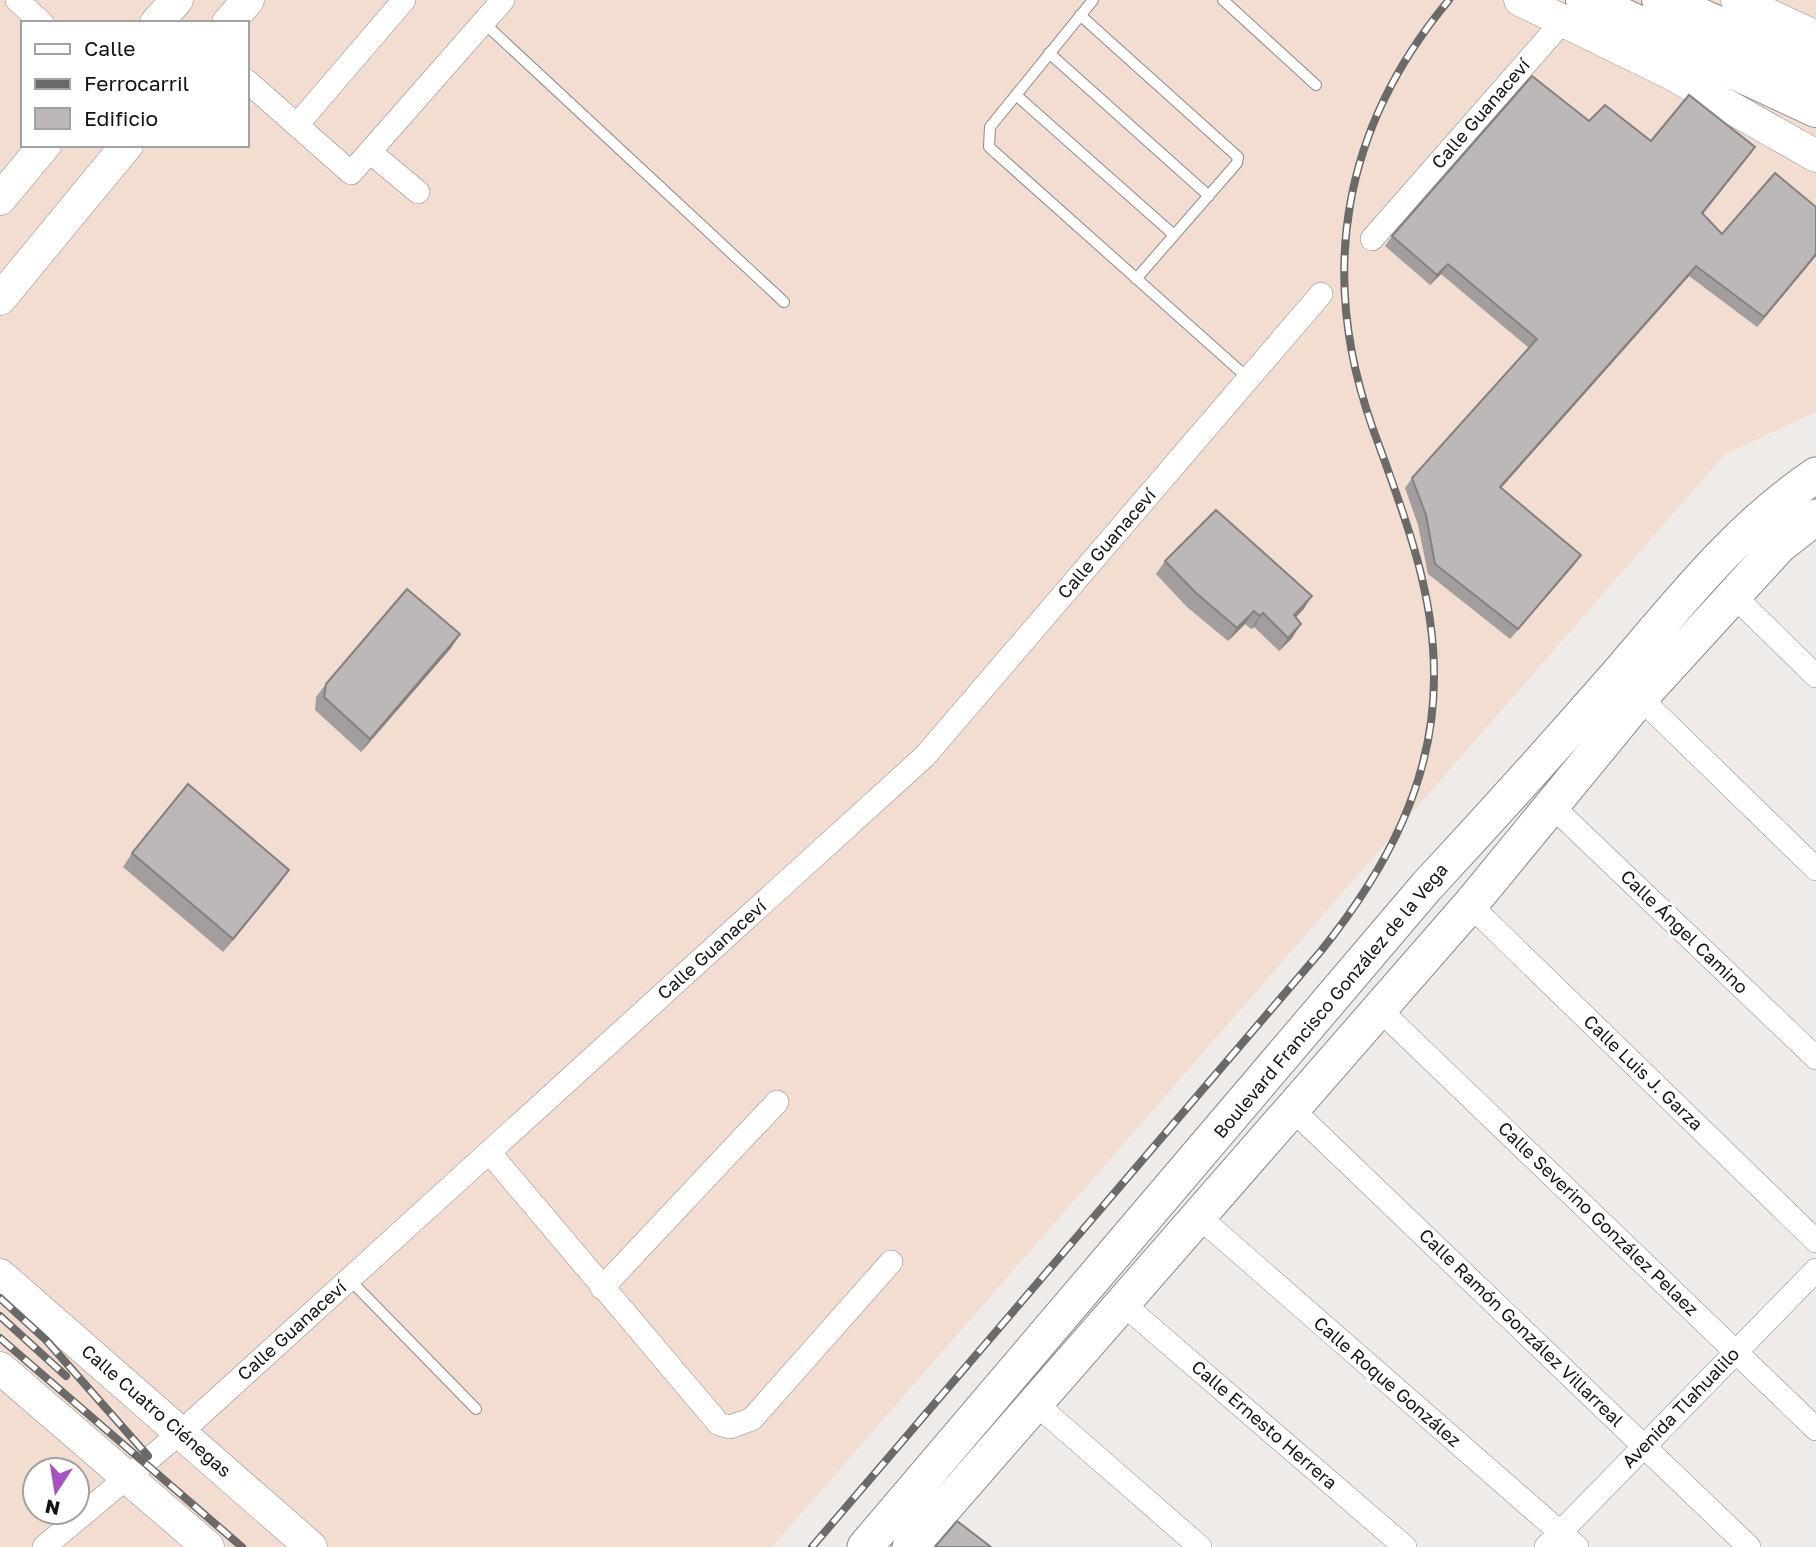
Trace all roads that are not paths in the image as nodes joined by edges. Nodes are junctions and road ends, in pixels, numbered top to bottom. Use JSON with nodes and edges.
{"nodes":[{"id":1,"x":17,"y":0,"type":"edge"},
{"id":2,"x":248,"y":0,"type":"edge"},
{"id":3,"x":404,"y":0,"type":"edge"},
{"id":4,"x":503,"y":0,"type":"edge"},
{"id":5,"x":1093,"y":0,"type":"edge"},
{"id":6,"x":1223,"y":0,"type":"edge"},
{"id":7,"x":1520,"y":0,"type":"edge"},
{"id":8,"x":1661,"y":0,"type":"edge"},
{"id":9,"x":1737,"y":0,"type":"edge"},
{"id":10,"x":1562,"y":9,"type":"edge"},
{"id":11,"x":1080,"y":15,"type":"junction"},
{"id":12,"x":40,"y":21,"type":"edge"},
{"id":13,"x":230,"y":21,"type":"edge"},
{"id":14,"x":483,"y":22,"type":"junction"},
{"id":15,"x":1816,"y":37,"type":"edge"},
{"id":16,"x":1049,"y":53,"type":"junction"},
{"id":17,"x":1709,"y":59,"type":"junction"},
{"id":18,"x":1816,"y":70,"type":"edge"},
{"id":19,"x":248,"y":82,"type":"edge"},
{"id":20,"x":1316,"y":85,"type":"dead end"},
{"id":21,"x":1016,"y":95,"type":"junction"},
{"id":22,"x":1816,"y":108,"type":"edge"},
{"id":23,"x":297,"y":125,"type":"junction"},
{"id":24,"x":1816,"y":131,"type":"edge"},
{"id":25,"x":44,"y":147,"type":"edge"},
{"id":26,"x":125,"y":147,"type":"edge"},
{"id":27,"x":369,"y":152,"type":"junction"},
{"id":28,"x":1816,"y":156,"type":"edge"},
{"id":29,"x":418,"y":192,"type":"dead end"},
{"id":30,"x":1209,"y":196,"type":"junction"},
{"id":31,"x":0,"y":199,"type":"edge"},
{"id":32,"x":1174,"y":235,"type":"junction"},
{"id":33,"x":1371,"y":239,"type":"dead end"},
{"id":34,"x":1136,"y":279,"type":"junction"},
{"id":35,"x":5,"y":284,"type":"edge"},
{"id":36,"x":1321,"y":295,"type":"dead end"},
{"id":37,"x":784,"y":302,"type":"dead end"},
{"id":38,"x":1249,"y":379,"type":"junction"},
{"id":39,"x":1816,"y":475,"type":"edge"},
{"id":40,"x":1816,"y":517,"type":"edge"},
{"id":41,"x":1732,"y":594,"type":"junction"},
{"id":42,"x":1816,"y":676,"type":"edge"},
{"id":43,"x":1628,"y":686,"type":"junction"},
{"id":44,"x":1551,"y":806,"type":"junction"},
{"id":45,"x":1816,"y":869,"type":"edge"},
{"id":46,"x":1470,"y":905,"type":"junction"},
{"id":47,"x":1379,"y":1009,"type":"junction"},
{"id":48,"x":1816,"y":1058,"type":"edge"},
{"id":49,"x":777,"y":1102,"type":"dead end"},
{"id":50,"x":1292,"y":1109,"type":"junction"},
{"id":51,"x":489,"y":1152,"type":"junction"},
{"id":52,"x":1198,"y":1216,"type":"junction"},
{"id":53,"x":1816,"y":1241,"type":"edge"},
{"id":54,"x":891,"y":1262,"type":"dead end"},
{"id":55,"x":1816,"y":1270,"type":"edge"},
{"id":56,"x":0,"y":1275,"type":"edge"},
{"id":57,"x":349,"y":1279,"type":"junction"},
{"id":58,"x":602,"y":1288,"type":"junction"},
{"id":59,"x":1122,"y":1303,"type":"junction"},
{"id":60,"x":1736,"y":1352,"type":"junction"},
{"id":61,"x":0,"y":1368,"type":"edge"},
{"id":62,"x":1035,"y":1403,"type":"junction"},
{"id":63,"x":476,"y":1409,"type":"dead end"},
{"id":64,"x":1816,"y":1429,"type":"edge"},
{"id":65,"x":180,"y":1433,"type":"junction"},
{"id":66,"x":1644,"y":1446,"type":"junction"},
{"id":67,"x":126,"y":1477,"type":"junction"},
{"id":68,"x":1561,"y":1542,"type":"edge"},
{"id":69,"x":44,"y":1547,"type":"edge"},
{"id":70,"x":208,"y":1547,"type":"edge"},
{"id":71,"x":311,"y":1547,"type":"edge"},
{"id":72,"x":865,"y":1547,"type":"edge"},
{"id":73,"x":909,"y":1547,"type":"edge"},
{"id":74,"x":1200,"y":1547,"type":"edge"},
{"id":75,"x":1405,"y":1547,"type":"edge"},
{"id":76,"x":1749,"y":1547,"type":"edge"}],
"edges":[{"from":1,"to":12,"type":"street"},
{"from":2,"to":13,"type":"street"},
{"from":3,"to":23,"type":"street"},
{"from":4,"to":14,"type":"street"},
{"from":5,"to":11,"type":"lane"},
{"from":6,"to":20,"type":"lane"},
{"from":7,"to":10,"type":"street"},
{"from":8,"to":18,"type":"highway"},
{"from":9,"to":15,"type":"street"},
{"from":10,"to":17,"type":"highway"},
{"from":10,"to":28,"type":"street"},
{"from":10,"to":33,"type":"street","name":"Calle Guanaceví"},
{"from":11,"to":16,"type":"lane"},
{"from":11,"to":30,"type":"lane"},
{"from":14,"to":27,"type":"street"},
{"from":14,"to":37,"type":"lane"},
{"from":16,"to":21,"type":"lane"},
{"from":16,"to":30,"type":"lane"},
{"from":17,"to":22,"type":"highway"},
{"from":17,"to":24,"type":"highway"},
{"from":19,"to":23,"type":"street"},
{"from":21,"to":32,"type":"lane"},
{"from":21,"to":34,"type":"lane"},
{"from":23,"to":27,"type":"street"},
{"from":25,"to":31,"type":"street"},
{"from":26,"to":35,"type":"street"},
{"from":27,"to":29,"type":"street"},
{"from":30,"to":32,"type":"lane"},
{"from":32,"to":34,"type":"lane"},
{"from":34,"to":38,"type":"lane"},
{"from":36,"to":38,"type":"street","name":"Calle Guanaceví"},
{"from":38,"to":51,"type":"street","name":"Calle Guanaceví"},
{"from":39,"to":43,"type":"main road","name":"Boulevard Francisco González de la Vega"},
{"from":40,"to":41,"type":"main road","name":"Boulevard Francisco González de la Vega"},
{"from":41,"to":42,"type":"street"},
{"from":41,"to":43,"type":"main road","name":"Boulevard Francisco González de la Vega"},
{"from":43,"to":44,"type":"main road","name":"Boulevard Francisco González de la Vega"},
{"from":43,"to":45,"type":"street"},
{"from":43,"to":72,"type":"main road","name":"Boulevard Francisco González de la Vega"},
{"from":44,"to":46,"type":"main road","name":"Boulevard Francisco González de la Vega"},
{"from":44,"to":48,"type":"street","name":"Calle Ángel Camino"},
{"from":46,"to":47,"type":"main road","name":"Boulevard Francisco González de la Vega"},
{"from":46,"to":53,"type":"street","name":"Calle Luis J. Garza"},
{"from":47,"to":50,"type":"main road","name":"Boulevard Francisco González de la Vega"},
{"from":47,"to":60,"type":"street","name":"Calle Severino González Pelaez"},
{"from":49,"to":58,"type":"street"},
{"from":50,"to":52,"type":"main road","name":"Boulevard Francisco González de la Vega"},
{"from":50,"to":66,"type":"street","name":"Calle Ramón González Villarreal"},
{"from":51,"to":57,"type":"street","name":"Calle Guanaceví"},
{"from":51,"to":58,"type":"street"},
{"from":52,"to":59,"type":"main road","name":"Boulevard Francisco González de la Vega"},
{"from":52,"to":68,"type":"street","name":"Calle Roque González"},
{"from":54,"to":58,"type":"street"},
{"from":55,"to":60,"type":"street","name":"Avenida Tlahualilo"},
{"from":56,"to":65,"type":"street","name":"Calle Cuatro Ciénegas"},
{"from":57,"to":63,"type":"lane"},
{"from":57,"to":65,"type":"street","name":"Calle Guanaceví"},
{"from":59,"to":62,"type":"main road","name":"Boulevard Francisco González de la Vega"},
{"from":59,"to":75,"type":"street","name":"Calle Ernesto Herrera"},
{"from":60,"to":64,"type":"street","name":"Calle Severino González Pelaez"},
{"from":60,"to":66,"type":"street","name":"Avenida Tlahualilo"},
{"from":61,"to":67,"type":"street"},
{"from":62,"to":73,"type":"main road","name":"Boulevard Francisco González de la Vega"},
{"from":62,"to":74,"type":"street"},
{"from":65,"to":67,"type":"street","name":"Calle Guanaceví"},
{"from":65,"to":71,"type":"street","name":"Calle Cuatro Ciénegas"},
{"from":66,"to":68,"type":"street","name":"Avenida Tlahualilo"},
{"from":66,"to":76,"type":"street","name":"Calle Ramón González Villarreal"},
{"from":67,"to":69,"type":"street","name":"Calle Guanaceví"},
{"from":67,"to":70,"type":"street"}]}
